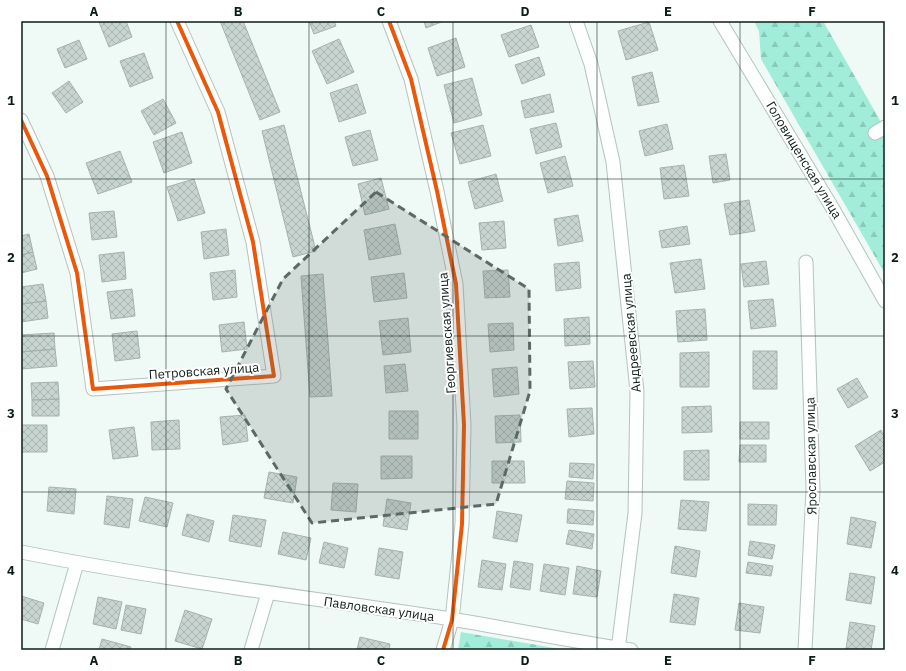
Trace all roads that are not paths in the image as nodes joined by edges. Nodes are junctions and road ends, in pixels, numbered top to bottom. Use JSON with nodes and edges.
{"nodes":[{"id":1,"x":177,"y":21,"type":"edge"},
{"id":2,"x":389,"y":21,"type":"edge"},
{"id":3,"x":576,"y":21,"type":"edge"},
{"id":4,"x":720,"y":21,"type":"edge"},
{"id":5,"x":21,"y":120,"type":"edge"},
{"id":6,"x":806,"y":262,"type":"dead end"},
{"id":7,"x":885,"y":301,"type":"edge"},
{"id":8,"x":21,"y":552,"type":"edge"},
{"id":9,"x":77,"y":563,"type":"junction"},
{"id":10,"x":268,"y":593,"type":"junction"},
{"id":11,"x":452,"y":620,"type":"junction"},
{"id":12,"x":618,"y":649,"type":"edge"},
{"id":13,"x":52,"y":650,"type":"edge"},
{"id":14,"x":251,"y":650,"type":"edge"},
{"id":15,"x":443,"y":650,"type":"edge"},
{"id":16,"x":631,"y":650,"type":"edge"},
{"id":17,"x":805,"y":650,"type":"edge"}],
"edges":[{"from":1,"to":5,"type":"street","name":"Петровская улица"},
{"from":2,"to":11,"type":"street","name":"Георгиевская улица"},
{"from":3,"to":12,"type":"street","name":"Андреевская улица"},
{"from":4,"to":7,"type":"street","name":"Головищенская улица"},
{"from":6,"to":17,"type":"street","name":"Ярославская улица"},
{"from":8,"to":9,"type":"street","name":"Павловская улица"},
{"from":9,"to":10,"type":"street","name":"Павловская улица"},
{"from":9,"to":13,"type":"street"},
{"from":10,"to":11,"type":"street","name":"Павловская улица"},
{"from":10,"to":14,"type":"street"},
{"from":11,"to":12,"type":"street","name":"Павловская улица"},
{"from":11,"to":15,"type":"street","name":"Георгиевская улица"},
{"from":12,"to":16,"type":"street","name":"Павловская улица"}]}
